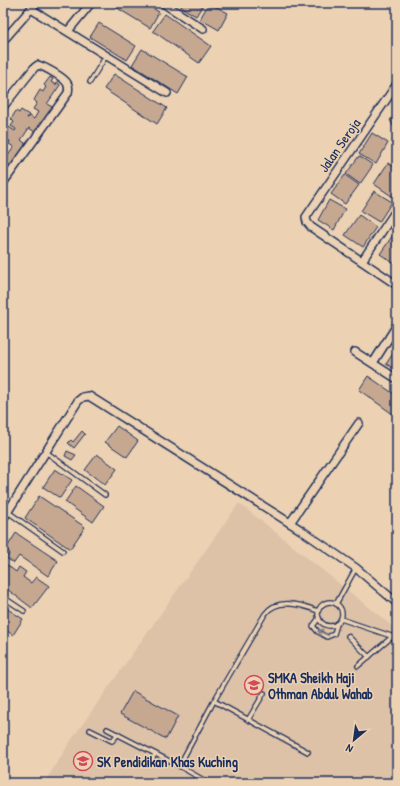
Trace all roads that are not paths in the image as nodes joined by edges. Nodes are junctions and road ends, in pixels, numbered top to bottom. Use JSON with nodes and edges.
{"nodes":[{"id":1,"x":36,"y":3,"type":"edge"},
{"id":2,"x":91,"y":3,"type":"edge"},
{"id":3,"x":163,"y":3,"type":"edge"},
{"id":4,"x":31,"y":9,"type":"junction"},
{"id":5,"x":203,"y":29,"type":"dead end"},
{"id":6,"x":68,"y":31,"type":"junction"},
{"id":7,"x":4,"y":39,"type":"edge"},
{"id":8,"x":106,"y":56,"type":"junction"},
{"id":9,"x":90,"y":82,"type":"dead end"},
{"id":10,"x":396,"y":88,"type":"edge"},
{"id":11,"x":167,"y":93,"type":"dead end"},
{"id":12,"x":3,"y":106,"type":"edge"},
{"id":13,"x":3,"y":183,"type":"edge"},
{"id":14,"x":397,"y":209,"type":"edge"},
{"id":15,"x":362,"y":261,"type":"junction"},
{"id":16,"x":397,"y":284,"type":"edge"},
{"id":17,"x":397,"y":325,"type":"edge"},
{"id":18,"x":355,"y":352,"type":"dead end"},
{"id":19,"x":373,"y":364,"type":"junction"},
{"id":20,"x":397,"y":379,"type":"edge"},
{"id":21,"x":359,"y":423,"type":"dead end"},
{"id":22,"x":46,"y":452,"type":"junction"},
{"id":23,"x":105,"y":495,"type":"dead end"},
{"id":24,"x":8,"y":512,"type":"junction"},
{"id":25,"x":3,"y":519,"type":"edge"},
{"id":26,"x":290,"y":522,"type":"junction"},
{"id":27,"x":63,"y":551,"type":"dead end"},
{"id":28,"x":356,"y":568,"type":"junction"},
{"id":29,"x":3,"y":597,"type":"edge"},
{"id":30,"x":397,"y":603,"type":"edge"},
{"id":31,"x":336,"y":604,"type":"junction"},
{"id":32,"x":24,"y":611,"type":"dead end"},
{"id":33,"x":318,"y":611,"type":"junction"},
{"id":34,"x":319,"y":618,"type":"junction"},
{"id":35,"x":341,"y":620,"type":"junction"},
{"id":36,"x":337,"y":624,"type":"junction"},
{"id":37,"x":348,"y":636,"type":"dead end"},
{"id":38,"x":395,"y":637,"type":"edge"},
{"id":39,"x":369,"y":657,"type":"junction"},
{"id":40,"x":358,"y":666,"type":"dead end"},
{"id":41,"x":264,"y":693,"type":"dead end"},
{"id":42,"x":214,"y":702,"type":"junction"},
{"id":43,"x":248,"y":720,"type":"junction"},
{"id":44,"x":107,"y":729,"type":"dead end"},
{"id":45,"x":90,"y":730,"type":"dead end"},
{"id":46,"x":118,"y":734,"type":"junction"},
{"id":47,"x":308,"y":752,"type":"dead end"},
{"id":48,"x":155,"y":754,"type":"junction"},
{"id":49,"x":151,"y":762,"type":"dead end"},
{"id":50,"x":179,"y":766,"type":"junction"},
{"id":51,"x":209,"y":783,"type":"edge"}],
"edges":[{"from":1,"to":4,"type":"street"},
{"from":2,"to":6,"type":"street"},
{"from":3,"to":5,"type":"street"},
{"from":4,"to":6,"type":"street"},
{"from":4,"to":7,"type":"street"},
{"from":6,"to":8,"type":"street"},
{"from":8,"to":9,"type":"lane"},
{"from":8,"to":11,"type":"street"},
{"from":10,"to":15,"type":"street","name":"Jalan Seroja"},
{"from":12,"to":13,"type":"street"},
{"from":14,"to":15,"type":"street"},
{"from":15,"to":16,"type":"street"},
{"from":17,"to":19,"type":"street"},
{"from":18,"to":19,"type":"street"},
{"from":19,"to":20,"type":"street"},
{"from":21,"to":26,"type":"street"},
{"from":22,"to":23,"type":"lane"},
{"from":22,"to":24,"type":"street"},
{"from":22,"to":26,"type":"street"},
{"from":24,"to":25,"type":"street"},
{"from":24,"to":27,"type":"lane"},
{"from":26,"to":28,"type":"street"},
{"from":28,"to":30,"type":"street"},
{"from":28,"to":31,"type":"lane"},
{"from":29,"to":32,"type":"lane"},
{"from":31,"to":33,"type":"lane"},
{"from":31,"to":35,"type":"lane"},
{"from":33,"to":34,"type":"lane"},
{"from":33,"to":42,"type":"lane"},
{"from":34,"to":36,"type":"lane"},
{"from":36,"to":34,"type":"lane","one_way":true},
{"from":35,"to":36,"type":"lane"},
{"from":35,"to":38,"type":"lane"},
{"from":37,"to":39,"type":"lane"},
{"from":38,"to":39,"type":"lane"},
{"from":39,"to":40,"type":"lane"},
{"from":41,"to":43,"type":"lane"},
{"from":42,"to":43,"type":"lane"},
{"from":42,"to":50,"type":"lane"},
{"from":43,"to":47,"type":"lane"},
{"from":44,"to":46,"type":"lane"},
{"from":45,"to":46,"type":"lane"},
{"from":46,"to":48,"type":"lane"},
{"from":48,"to":49,"type":"lane"},
{"from":48,"to":50,"type":"lane"},
{"from":50,"to":51,"type":"lane"}]}
